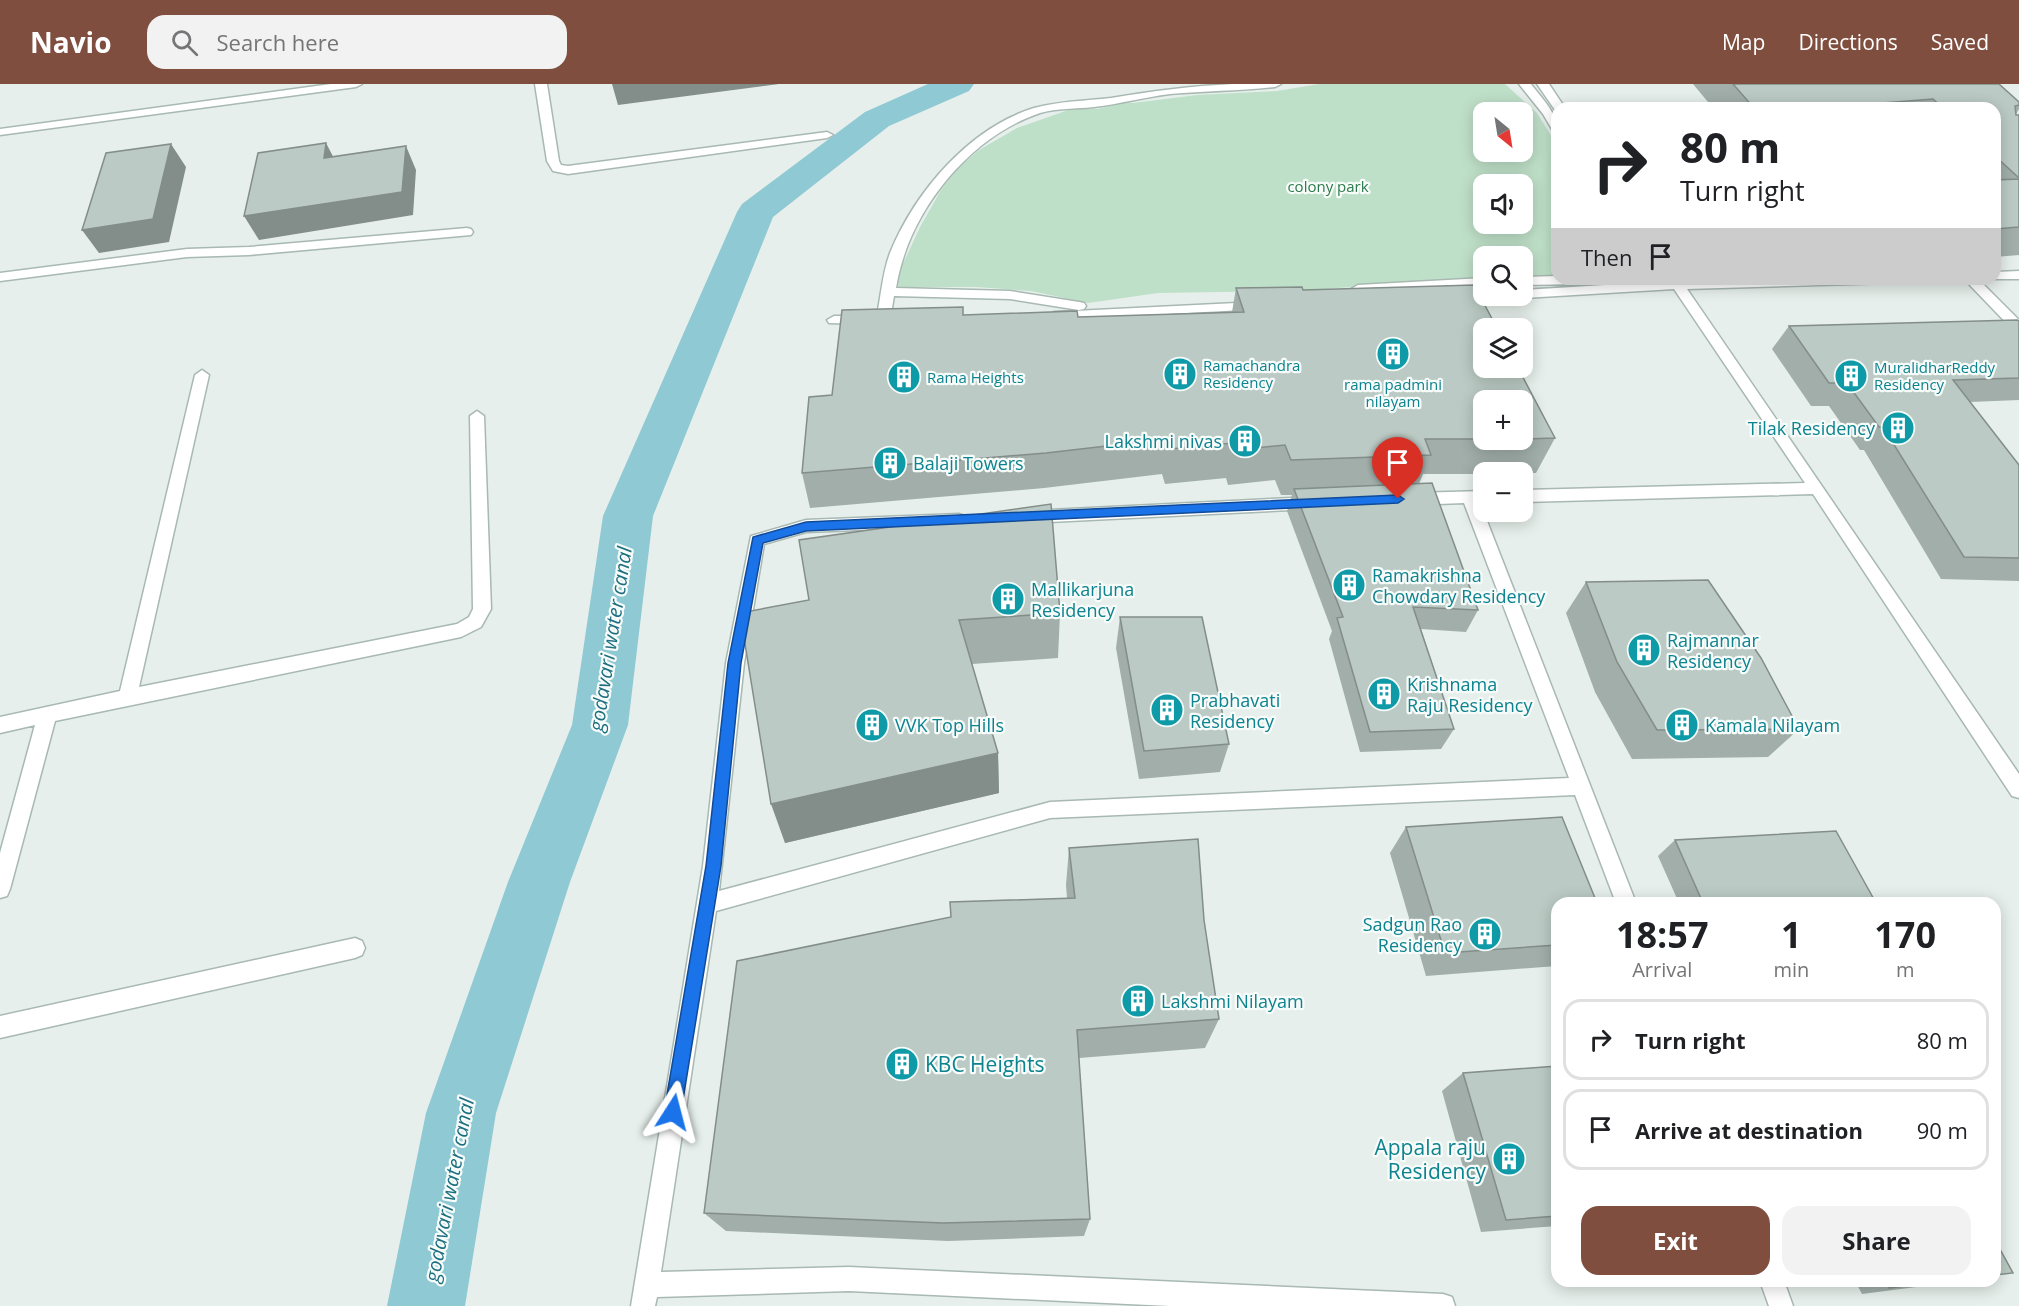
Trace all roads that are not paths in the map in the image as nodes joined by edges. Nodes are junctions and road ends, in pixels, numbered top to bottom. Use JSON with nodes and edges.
{"nodes":[{"id":1,"x":356,"y":84,"type":"edge"},
{"id":2,"x":541,"y":84,"type":"edge"},
{"id":3,"x":1275,"y":84,"type":"edge"},
{"id":4,"x":1525,"y":84,"type":"edge"},
{"id":5,"x":1543,"y":84,"type":"edge"},
{"id":6,"x":1555,"y":102,"type":"edge"},
{"id":7,"x":1551,"y":118,"type":"edge"},
{"id":8,"x":0,"y":132,"type":"edge"},
{"id":9,"x":827,"y":135,"type":"dead end"},
{"id":10,"x":466,"y":232,"type":"dead end"},
{"id":11,"x":2019,"y":275,"type":"edge"},
{"id":12,"x":2001,"y":276,"type":"edge"},
{"id":13,"x":0,"y":277,"type":"edge"},
{"id":14,"x":1551,"y":280,"type":"edge"},
{"id":15,"x":1533,"y":281,"type":"edge"},
{"id":16,"x":1473,"y":283,"type":"edge"},
{"id":17,"x":1638,"y":285,"type":"edge"},
{"id":18,"x":1678,"y":285,"type":"edge"},
{"id":19,"x":1977,"y":285,"type":"edge"},
{"id":20,"x":1340,"y":290,"type":"edge"},
{"id":21,"x":890,"y":291,"type":"junction"},
{"id":22,"x":1533,"y":293,"type":"edge"},
{"id":23,"x":1261,"y":296,"type":"edge"},
{"id":24,"x":1473,"y":296,"type":"edge"},
{"id":25,"x":1354,"y":302,"type":"edge"},
{"id":26,"x":1272,"y":305,"type":"edge"},
{"id":27,"x":1034,"y":317,"type":"edge"},
{"id":28,"x":834,"y":320,"type":"dead end"},
{"id":29,"x":883,"y":320,"type":"junction"},
{"id":30,"x":900,"y":320,"type":"edge"},
{"id":31,"x":2019,"y":328,"type":"edge"},
{"id":32,"x":202,"y":375,"type":"dead end"},
{"id":33,"x":477,"y":416,"type":"dead end"},
{"id":34,"x":1817,"y":488,"type":"junction"},
{"id":35,"x":1533,"y":496,"type":"edge"},
{"id":36,"x":1473,"y":497,"type":"edge"},
{"id":37,"x":1398,"y":499,"type":"edge"},
{"id":38,"x":1328,"y":502,"type":"edge"},
{"id":39,"x":1007,"y":518,"type":"edge"},
{"id":40,"x":971,"y":519,"type":"edge"},
{"id":41,"x":1486,"y":522,"type":"edge"},
{"id":42,"x":128,"y":697,"type":"junction"},
{"id":43,"x":47,"y":716,"type":"junction"},
{"id":44,"x":0,"y":725,"type":"edge"},
{"id":45,"x":1581,"y":786,"type":"junction"},
{"id":46,"x":2019,"y":790,"type":"edge"},
{"id":47,"x":0,"y":889,"type":"edge"},
{"id":48,"x":1624,"y":897,"type":"edge"},
{"id":49,"x":707,"y":904,"type":"junction"},
{"id":50,"x":355,"y":948,"type":"dead end"},
{"id":51,"x":0,"y":1027,"type":"edge"},
{"id":52,"x":1774,"y":1287,"type":"edge"},
{"id":53,"x":644,"y":1295,"type":"edge"},
{"id":54,"x":1443,"y":1306,"type":"edge"},
{"id":55,"x":1781,"y":1306,"type":"edge"}],
"edges":[{"from":1,"to":8,"type":"street"},
{"from":2,"to":9,"type":"street"},
{"from":3,"to":21,"type":"street"},
{"from":4,"to":7,"type":"street"},
{"from":5,"to":6,"type":"street"},
{"from":10,"to":13,"type":"street"},
{"from":11,"to":12,"type":"street"},
{"from":14,"to":15,"type":"street"},
{"from":16,"to":20,"type":"street"},
{"from":17,"to":22,"type":"street"},
{"from":18,"to":34,"type":"street"},
{"from":19,"to":31,"type":"street"},
{"from":21,"to":23,"type":"street"},
{"from":21,"to":29,"type":"street"},
{"from":24,"to":25,"type":"street"},
{"from":26,"to":27,"type":"street"},
{"from":28,"to":29,"type":"street"},
{"from":29,"to":30,"type":"street"},
{"from":32,"to":42,"type":"street"},
{"from":33,"to":42,"type":"street"},
{"from":34,"to":35,"type":"street"},
{"from":34,"to":46,"type":"street"},
{"from":36,"to":37,"type":"street"},
{"from":38,"to":39,"type":"street"},
{"from":40,"to":49,"type":"street"},
{"from":41,"to":45,"type":"street"},
{"from":42,"to":43,"type":"street"},
{"from":43,"to":44,"type":"street"},
{"from":43,"to":47,"type":"street"},
{"from":45,"to":48,"type":"street"},
{"from":45,"to":49,"type":"street"},
{"from":49,"to":53,"type":"street"},
{"from":50,"to":51,"type":"street"},
{"from":52,"to":55,"type":"street"},
{"from":53,"to":54,"type":"street"}]}
